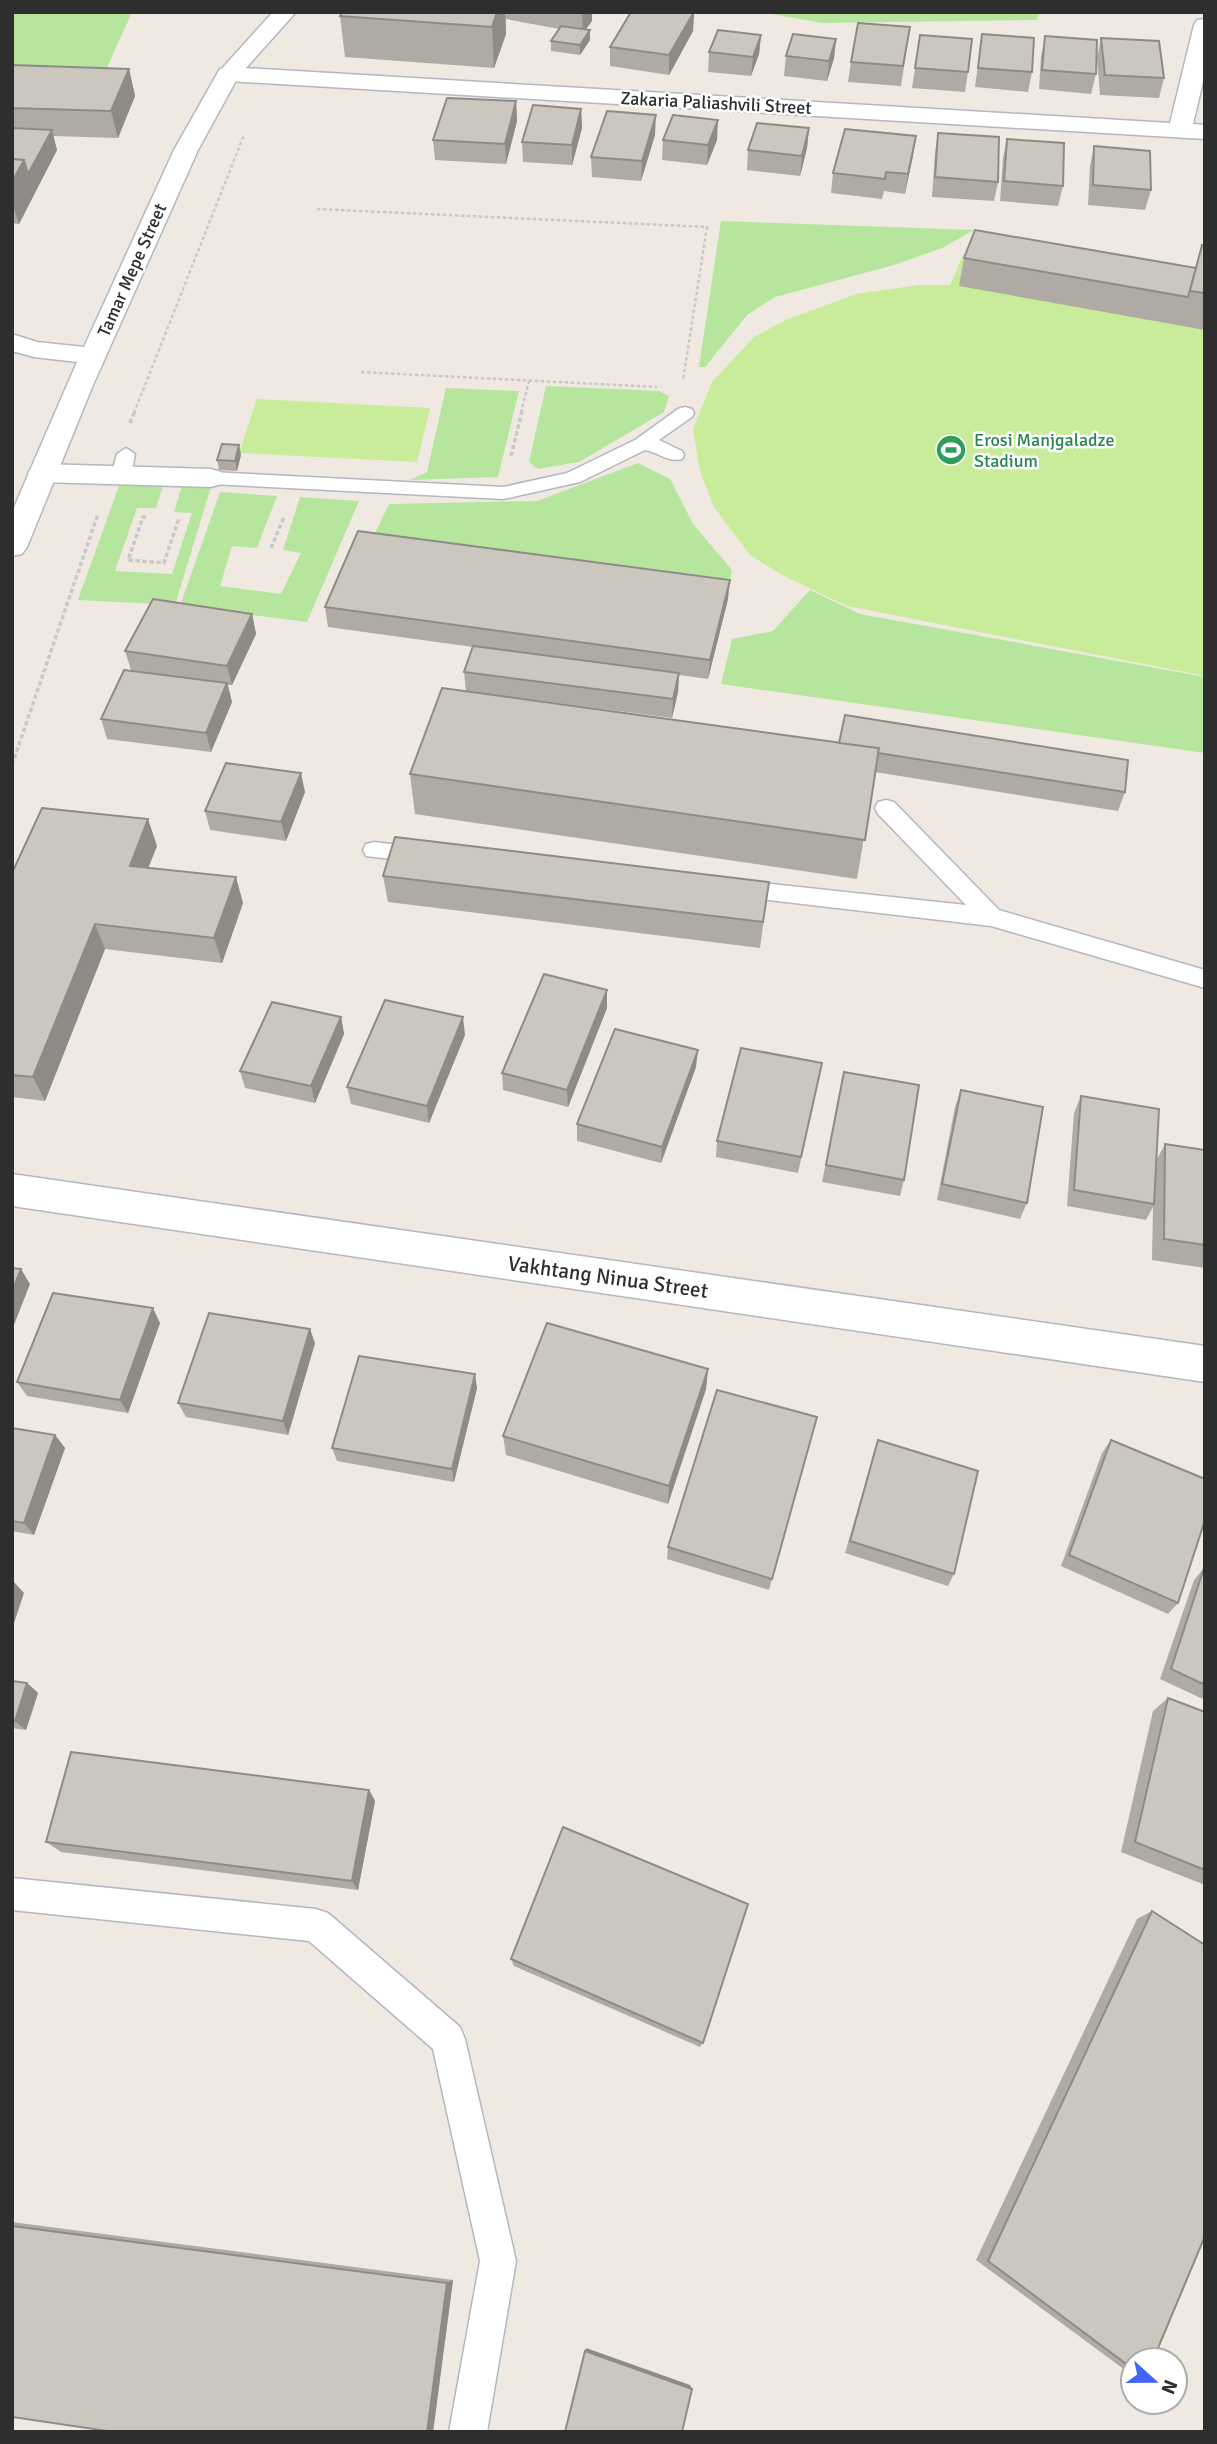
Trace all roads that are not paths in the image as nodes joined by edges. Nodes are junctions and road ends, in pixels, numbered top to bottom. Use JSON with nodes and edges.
{"nodes":[{"id":1,"x":285,"y":12,"type":"edge"},
{"id":2,"x":1205,"y":26,"type":"edge"},
{"id":3,"x":228,"y":74,"type":"junction"},
{"id":4,"x":1180,"y":130,"type":"junction"},
{"id":5,"x":1205,"y":131,"type":"edge"},
{"id":6,"x":12,"y":342,"type":"edge"},
{"id":7,"x":93,"y":356,"type":"junction"},
{"id":8,"x":685,"y":413,"type":"dead end"},
{"id":9,"x":642,"y":443,"type":"junction"},
{"id":10,"x":675,"y":455,"type":"dead end"},
{"id":11,"x":42,"y":474,"type":"junction"},
{"id":12,"x":211,"y":478,"type":"joint"},
{"id":13,"x":503,"y":493,"type":"joint"},
{"id":14,"x":12,"y":547,"type":"edge"},
{"id":15,"x":887,"y":808,"type":"dead end"},
{"id":16,"x":374,"y":850,"type":"dead end"},
{"id":17,"x":442,"y":857,"type":"edge"},
{"id":18,"x":716,"y":887,"type":"edge"},
{"id":19,"x":990,"y":917,"type":"junction"},
{"id":20,"x":1205,"y":979,"type":"edge"},
{"id":21,"x":12,"y":1190,"type":"edge"},
{"id":22,"x":1205,"y":1364,"type":"edge"},
{"id":23,"x":12,"y":1894,"type":"edge"},
{"id":24,"x":468,"y":2432,"type":"edge"}],
"edges":[{"from":1,"to":3,"type":"street","name":"Tamar Mepe Street"},
{"from":2,"to":4,"type":"street"},
{"from":3,"to":4,"type":"street","name":"Zakaria Paliashvili Street"},
{"from":3,"to":7,"type":"street","name":"Tamar Mepe Street"},
{"from":4,"to":5,"type":"street","name":"Zakaria Paliashvili Street"},
{"from":6,"to":7,"type":"street"},
{"from":7,"to":11,"type":"street","name":"Tamar Mepe Street"},
{"from":8,"to":9,"type":"lane"},
{"from":9,"to":10,"type":"lane"},
{"from":9,"to":13,"type":"lane"},
{"from":11,"to":12,"type":"street"},
{"from":11,"to":14,"type":"street","name":"Tamar Mepe Street"},
{"from":12,"to":13,"type":"lane"},
{"from":15,"to":19,"type":"lane"},
{"from":16,"to":17,"type":"lane"},
{"from":18,"to":19,"type":"lane"},
{"from":19,"to":20,"type":"lane"},
{"from":21,"to":22,"type":"street","name":"Vakhtang Ninua Street"},
{"from":23,"to":24,"type":"lane"}]}
